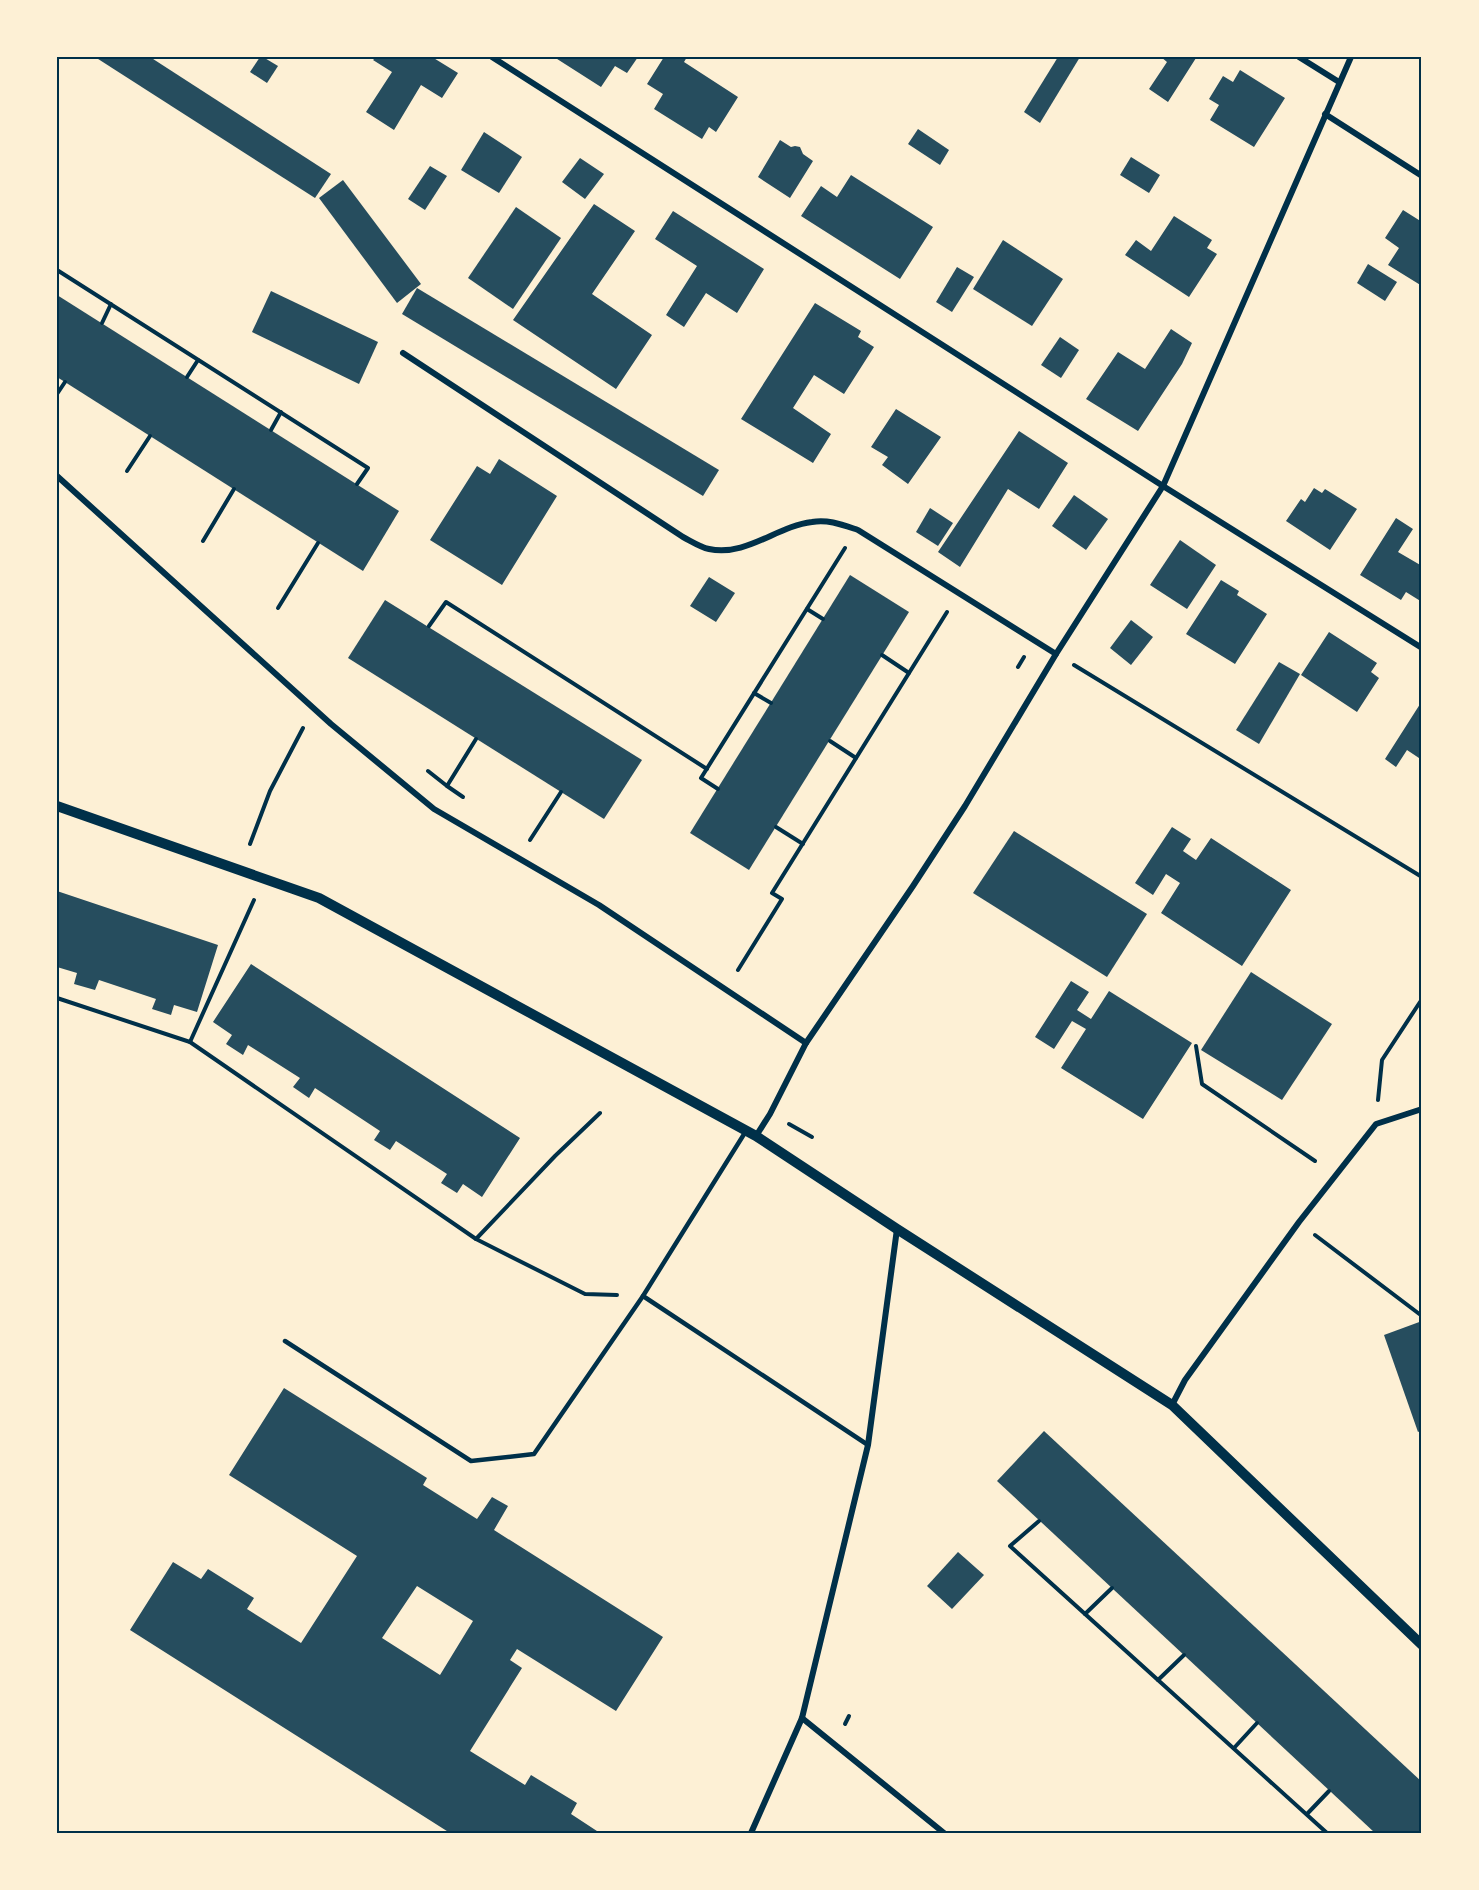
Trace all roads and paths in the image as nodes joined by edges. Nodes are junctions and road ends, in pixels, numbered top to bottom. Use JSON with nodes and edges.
{"nodes":[{"id":1,"x":492,"y":57,"type":"edge"},
{"id":2,"x":1299,"y":57,"type":"edge"},
{"id":3,"x":1351,"y":57,"type":"edge"},
{"id":4,"x":1340,"y":82,"type":"junction"},
{"id":5,"x":1325,"y":114,"type":"junction"},
{"id":6,"x":1422,"y":176,"type":"edge"},
{"id":7,"x":57,"y":270,"type":"edge"},
{"id":8,"x":111,"y":304,"type":"junction"},
{"id":9,"x":102,"y":323,"type":"dead end"},
{"id":10,"x":403,"y":353,"type":"dead end"},
{"id":11,"x":198,"y":360,"type":"junction"},
{"id":12,"x":187,"y":376,"type":"dead end"},
{"id":13,"x":65,"y":382,"type":"dead end"},
{"id":14,"x":57,"y":394,"type":"edge"},
{"id":15,"x":281,"y":412,"type":"junction"},
{"id":16,"x":271,"y":430,"type":"dead end"},
{"id":17,"x":150,"y":436,"type":"dead end"},
{"id":18,"x":127,"y":471,"type":"dead end"},
{"id":19,"x":57,"y":476,"type":"edge"},
{"id":20,"x":357,"y":484,"type":"dead end"},
{"id":21,"x":1162,"y":486,"type":"junction"},
{"id":22,"x":234,"y":489,"type":"dead end"},
{"id":23,"x":204,"y":541,"type":"dead end"},
{"id":24,"x":318,"y":543,"type":"dead end"},
{"id":25,"x":854,"y":554,"type":"dead end"},
{"id":26,"x":958,"y":593,"type":"junction"},
{"id":27,"x":938,"y":606,"type":"dead end"},
{"id":28,"x":278,"y":608,"type":"dead end"},
{"id":29,"x":807,"y":609,"type":"junction"},
{"id":30,"x":947,"y":612,"type":"junction"},
{"id":31,"x":823,"y":619,"type":"dead end"},
{"id":32,"x":429,"y":626,"type":"dead end"},
{"id":33,"x":1422,"y":648,"type":"edge"},
{"id":34,"x":1056,"y":654,"type":"junction"},
{"id":35,"x":882,"y":655,"type":"dead end"},
{"id":36,"x":909,"y":673,"type":"junction"},
{"id":37,"x":754,"y":693,"type":"junction"},
{"id":38,"x":771,"y":703,"type":"dead end"},
{"id":39,"x":314,"y":706,"type":"junction"},
{"id":40,"x":476,"y":739,"type":"dead end"},
{"id":41,"x":830,"y":741,"type":"dead end"},
{"id":42,"x":856,"y":758,"type":"junction"},
{"id":43,"x":420,"y":766,"type":"dead end"},
{"id":44,"x":707,"y":769,"type":"junction"},
{"id":45,"x":447,"y":786,"type":"junction"},
{"id":46,"x":718,"y":789,"type":"dead end"},
{"id":47,"x":561,"y":792,"type":"dead end"},
{"id":48,"x":464,"y":798,"type":"dead end"},
{"id":49,"x":57,"y":806,"type":"edge"},
{"id":50,"x":776,"y":827,"type":"dead end"},
{"id":51,"x":529,"y":842,"type":"dead end"},
{"id":52,"x":250,"y":844,"type":"dead end"},
{"id":53,"x":803,"y":844,"type":"junction"},
{"id":54,"x":1422,"y":877,"type":"edge"},
{"id":55,"x":264,"y":878,"type":"junction"},
{"id":56,"x":738,"y":970,"type":"dead end"},
{"id":57,"x":57,"y":998,"type":"edge"},
{"id":58,"x":1422,"y":999,"type":"edge"},
{"id":59,"x":190,"y":1042,"type":"junction"},
{"id":60,"x":806,"y":1043,"type":"junction"},
{"id":61,"x":1196,"y":1046,"type":"dead end"},
{"id":62,"x":1422,"y":1109,"type":"edge"},
{"id":63,"x":600,"y":1113,"type":"dead end"},
{"id":64,"x":1376,"y":1124,"type":"junction"},
{"id":65,"x":751,"y":1133,"type":"junction"},
{"id":66,"x":1315,"y":1161,"type":"dead end"},
{"id":67,"x":1299,"y":1222,"type":"junction"},
{"id":68,"x":897,"y":1229,"type":"junction"},
{"id":69,"x":476,"y":1239,"type":"junction"},
{"id":70,"x":643,"y":1296,"type":"junction"},
{"id":71,"x":1422,"y":1316,"type":"edge"},
{"id":72,"x":285,"y":1341,"type":"dead end"},
{"id":73,"x":1172,"y":1405,"type":"junction"},
{"id":74,"x":868,"y":1445,"type":"junction"},
{"id":75,"x":1039,"y":1521,"type":"dead end"},
{"id":76,"x":1112,"y":1588,"type":"dead end"},
{"id":77,"x":1085,"y":1614,"type":"junction"},
{"id":78,"x":1422,"y":1645,"type":"edge"},
{"id":79,"x":1184,"y":1655,"type":"dead end"},
{"id":80,"x":1158,"y":1680,"type":"junction"},
{"id":81,"x":802,"y":1718,"type":"junction"},
{"id":82,"x":1257,"y":1723,"type":"dead end"},
{"id":83,"x":1234,"y":1748,"type":"junction"},
{"id":84,"x":1329,"y":1791,"type":"dead end"},
{"id":85,"x":1307,"y":1815,"type":"junction"},
{"id":86,"x":751,"y":1833,"type":"edge"},
{"id":87,"x":944,"y":1833,"type":"edge"},
{"id":88,"x":1327,"y":1833,"type":"edge"}],
"edges":[{"from":1,"to":21,"type":"street"},
{"from":2,"to":4,"type":"street"},
{"from":3,"to":4,"type":"street"},
{"from":4,"to":5,"type":"street"},
{"from":5,"to":6,"type":"street"},
{"from":5,"to":21,"type":"street"},
{"from":7,"to":8,"type":"path"},
{"from":8,"to":9,"type":"path"},
{"from":8,"to":11,"type":"path"},
{"from":10,"to":26,"type":"street"},
{"from":11,"to":12,"type":"path"},
{"from":11,"to":15,"type":"path"},
{"from":13,"to":14,"type":"path"},
{"from":15,"to":16,"type":"path"},
{"from":15,"to":20,"type":"path"},
{"from":17,"to":18,"type":"path"},
{"from":19,"to":39,"type":"street"},
{"from":21,"to":33,"type":"street"},
{"from":21,"to":34,"type":"street"},
{"from":22,"to":23,"type":"path"},
{"from":24,"to":28,"type":"path"},
{"from":25,"to":29,"type":"path"},
{"from":26,"to":30,"type":"path"},
{"from":26,"to":34,"type":"street"},
{"from":27,"to":30,"type":"path"},
{"from":29,"to":31,"type":"path"},
{"from":29,"to":37,"type":"path"},
{"from":30,"to":36,"type":"path"},
{"from":32,"to":44,"type":"path"},
{"from":34,"to":54,"type":"path"},
{"from":34,"to":60,"type":"street"},
{"from":35,"to":36,"type":"path"},
{"from":36,"to":42,"type":"path"},
{"from":37,"to":38,"type":"path"},
{"from":37,"to":44,"type":"path"},
{"from":39,"to":52,"type":"path"},
{"from":39,"to":60,"type":"street"},
{"from":40,"to":45,"type":"path"},
{"from":41,"to":42,"type":"path"},
{"from":42,"to":53,"type":"path"},
{"from":43,"to":45,"type":"path"},
{"from":44,"to":46,"type":"path"},
{"from":45,"to":48,"type":"path"},
{"from":47,"to":51,"type":"path"},
{"from":49,"to":55,"type":"street"},
{"from":50,"to":53,"type":"path"},
{"from":53,"to":56,"type":"path"},
{"from":55,"to":59,"type":"path"},
{"from":55,"to":65,"type":"street"},
{"from":57,"to":59,"type":"path"},
{"from":58,"to":64,"type":"path"},
{"from":59,"to":69,"type":"path"},
{"from":60,"to":65,"type":"street"},
{"from":61,"to":66,"type":"path"},
{"from":62,"to":64,"type":"street"},
{"from":63,"to":69,"type":"path"},
{"from":64,"to":67,"type":"street"},
{"from":65,"to":68,"type":"street"},
{"from":65,"to":70,"type":"lane"},
{"from":67,"to":71,"type":"path"},
{"from":67,"to":73,"type":"street"},
{"from":68,"to":73,"type":"street"},
{"from":68,"to":74,"type":"street"},
{"from":69,"to":70,"type":"path"},
{"from":70,"to":72,"type":"lane"},
{"from":70,"to":74,"type":"lane"},
{"from":73,"to":78,"type":"street"},
{"from":74,"to":81,"type":"street"},
{"from":75,"to":77,"type":"path"},
{"from":76,"to":77,"type":"path"},
{"from":77,"to":80,"type":"path"},
{"from":79,"to":80,"type":"path"},
{"from":80,"to":83,"type":"path"},
{"from":81,"to":86,"type":"street"},
{"from":81,"to":87,"type":"street"},
{"from":82,"to":83,"type":"path"},
{"from":83,"to":85,"type":"path"},
{"from":84,"to":85,"type":"path"},
{"from":85,"to":88,"type":"path"}]}
